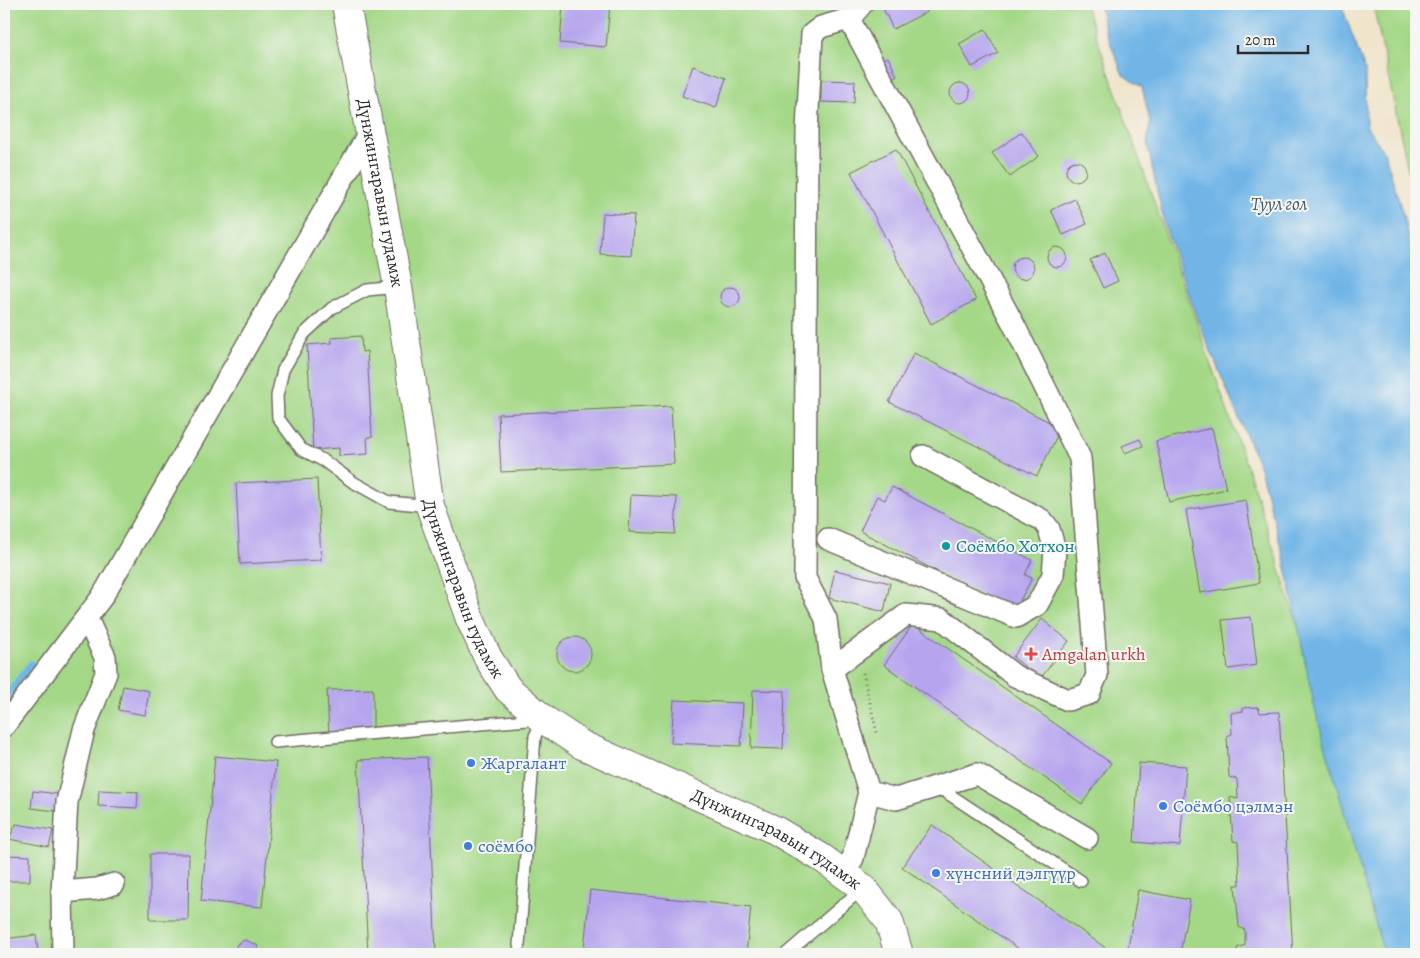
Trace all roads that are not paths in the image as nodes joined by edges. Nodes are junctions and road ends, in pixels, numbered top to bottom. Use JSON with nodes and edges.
{"nodes":[{"id":1,"x":350,"y":7,"type":"edge"},
{"id":2,"x":856,"y":12,"type":"edge"},
{"id":3,"x":369,"y":133,"type":"junction"},
{"id":4,"x":398,"y":287,"type":"junction"},
{"id":5,"x":923,"y":456,"type":"dead end"},
{"id":6,"x":430,"y":506,"type":"junction"},
{"id":7,"x":828,"y":539,"type":"dead end"},
{"id":8,"x":87,"y":619,"type":"junction"},
{"id":9,"x":832,"y":668,"type":"junction"},
{"id":10,"x":543,"y":719,"type":"junction"},
{"id":11,"x":4,"y":726,"type":"edge"},
{"id":12,"x":275,"y":742,"type":"dead end"},
{"id":13,"x":938,"y":787,"type":"junction"},
{"id":14,"x":869,"y":792,"type":"junction"},
{"id":15,"x":1087,"y":838,"type":"dead end"},
{"id":16,"x":853,"y":880,"type":"junction"},
{"id":17,"x":1081,"y":881,"type":"dead end"},
{"id":18,"x":114,"y":884,"type":"dead end"},
{"id":19,"x":62,"y":892,"type":"junction"},
{"id":20,"x":519,"y":945,"type":"dead end"},
{"id":21,"x":63,"y":954,"type":"edge"},
{"id":22,"x":786,"y":954,"type":"edge"},
{"id":23,"x":899,"y":954,"type":"edge"}],
"edges":[{"from":1,"to":3,"type":"main road","name":"Дүнжингаравын гудамж"},
{"from":2,"to":9,"type":"street"},
{"from":2,"to":9,"type":"street"},
{"from":3,"to":4,"type":"main road","name":"Дүнжингаравын гудамж"},
{"from":3,"to":8,"type":"street"},
{"from":4,"to":6,"type":"main road","name":"Дүнжингаравын гудамж"},
{"from":4,"to":6,"type":"lane"},
{"from":5,"to":7,"type":"street"},
{"from":6,"to":10,"type":"main road","name":"Дүнжингаравын гудамж"},
{"from":8,"to":11,"type":"street"},
{"from":8,"to":19,"type":"street"},
{"from":9,"to":14,"type":"street"},
{"from":10,"to":12,"type":"lane"},
{"from":10,"to":16,"type":"main road","name":"Дүнжингаравын гудамж"},
{"from":10,"to":20,"type":"lane"},
{"from":13,"to":14,"type":"street"},
{"from":13,"to":15,"type":"street"},
{"from":13,"to":17,"type":"lane"},
{"from":14,"to":16,"type":"street"},
{"from":16,"to":22,"type":"lane"},
{"from":16,"to":23,"type":"main road","name":"Дүнжингаравын гудамж"},
{"from":18,"to":19,"type":"street"},
{"from":19,"to":21,"type":"street"}]}
